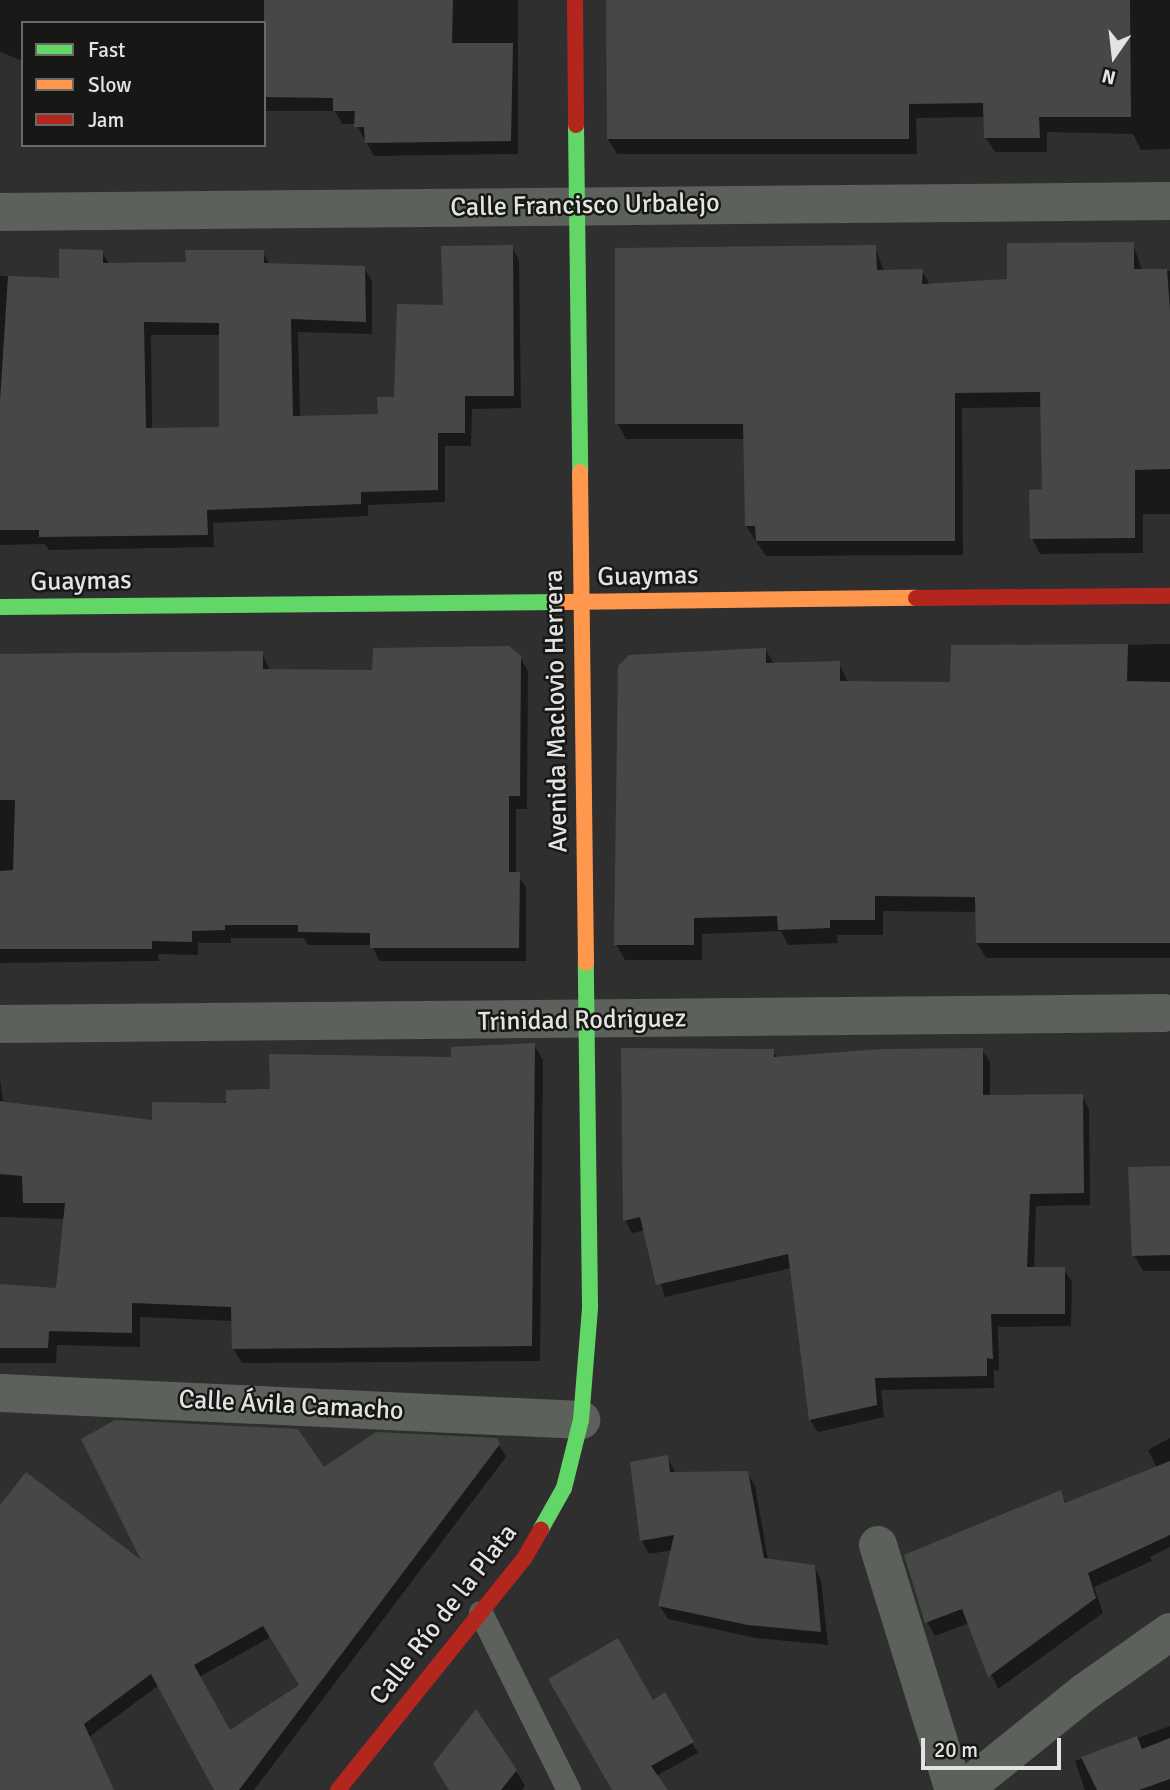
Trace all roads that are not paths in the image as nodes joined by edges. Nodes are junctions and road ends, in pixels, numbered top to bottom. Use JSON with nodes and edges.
{"nodes":[{"id":1,"x":575,"y":0,"type":"edge"},
{"id":2,"x":1170,"y":201,"type":"edge"},
{"id":3,"x":579,"y":206,"type":"junction"},
{"id":4,"x":0,"y":212,"type":"edge"},
{"id":5,"x":1170,"y":596,"type":"edge"},
{"id":6,"x":579,"y":602,"type":"junction"},
{"id":7,"x":0,"y":607,"type":"edge"},
{"id":8,"x":1164,"y":1013,"type":"dead end"},
{"id":9,"x":587,"y":1021,"type":"junction"},
{"id":10,"x":0,"y":1024,"type":"edge"},
{"id":11,"x":0,"y":1393,"type":"edge"},
{"id":12,"x":581,"y":1420,"type":"junction"},
{"id":13,"x":878,"y":1545,"type":"dead end"},
{"id":14,"x":481,"y":1613,"type":"junction"},
{"id":15,"x":1170,"y":1632,"type":"edge"},
{"id":16,"x":338,"y":1790,"type":"edge"},
{"id":17,"x":569,"y":1790,"type":"edge"},
{"id":18,"x":954,"y":1790,"type":"edge"},
{"id":19,"x":963,"y":1790,"type":"edge"}],
"edges":[{"from":1,"to":3,"type":"main road","name":"Avenida Maclovio Herrera"},
{"from":2,"to":3,"type":"street","name":"Calle Francisco Urbalejo"},
{"from":3,"to":4,"type":"street","name":"Calle Francisco Urbalejo"},
{"from":3,"to":6,"type":"main road","name":"Avenida Maclovio Herrera"},
{"from":5,"to":6,"type":"main road","name":"Guaymas"},
{"from":6,"to":7,"type":"main road","name":"Guaymas"},
{"from":6,"to":9,"type":"main road","name":"Avenida Maclovio Herrera"},
{"from":8,"to":9,"type":"street","name":"Trinidad Rodriguez"},
{"from":9,"to":10,"type":"street","name":"Trinidad Rodriguez"},
{"from":9,"to":12,"type":"main road","name":"Avenida Maclovio Herrera"},
{"from":11,"to":12,"type":"street","name":"Calle Ávila Camacho"},
{"from":12,"to":14,"type":"main road","name":"Calle Río de la Plata"},
{"from":13,"to":18,"type":"street"},
{"from":14,"to":16,"type":"main road","name":"Calle Río de la Plata"},
{"from":14,"to":17,"type":"lane"},
{"from":15,"to":19,"type":"street"}]}
